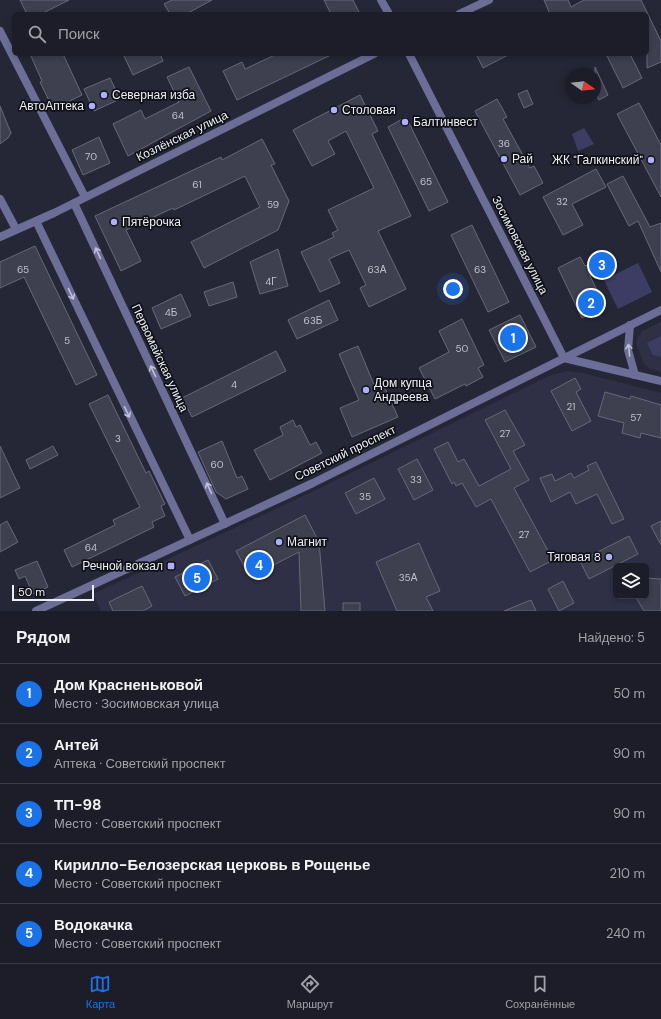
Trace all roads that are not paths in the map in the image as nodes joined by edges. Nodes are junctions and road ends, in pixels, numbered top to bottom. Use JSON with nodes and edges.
{"nodes":[{"id":1,"x":381,"y":0,"type":"edge"},
{"id":2,"x":489,"y":0,"type":"edge"},
{"id":3,"x":387,"y":12,"type":"edge"},
{"id":4,"x":463,"y":12,"type":"edge"},
{"id":5,"x":0,"y":31,"type":"edge"},
{"id":6,"x":12,"y":55,"type":"edge"},
{"id":7,"x":13,"y":56,"type":"edge"},
{"id":8,"x":370,"y":56,"type":"edge"},
{"id":9,"x":410,"y":56,"type":"edge"},
{"id":10,"x":85,"y":198,"type":"junction"},
{"id":11,"x":0,"y":199,"type":"edge"},
{"id":12,"x":74,"y":203,"type":"junction"},
{"id":13,"x":36,"y":221,"type":"junction"},
{"id":14,"x":16,"y":229,"type":"junction"},
{"id":15,"x":0,"y":237,"type":"edge"},
{"id":16,"x":661,"y":310,"type":"edge"},
{"id":17,"x":630,"y":325,"type":"junction"},
{"id":18,"x":564,"y":358,"type":"junction"},
{"id":19,"x":635,"y":375,"type":"junction"},
{"id":20,"x":661,"y":381,"type":"edge"},
{"id":21,"x":225,"y":524,"type":"junction"},
{"id":22,"x":190,"y":540,"type":"junction"},
{"id":23,"x":36,"y":611,"type":"edge"}],
"edges":[{"from":1,"to":3,"type":"street"},
{"from":2,"to":4,"type":"street"},
{"from":5,"to":6,"type":"street"},
{"from":7,"to":10,"type":"street"},
{"from":8,"to":10,"type":"street","name":"Козлёнская улица"},
{"from":9,"to":18,"type":"street","name":"Зосимовская улица"},
{"from":10,"to":12,"type":"street","name":"Козлёнская улица"},
{"from":11,"to":14,"type":"street"},
{"from":12,"to":13,"type":"street","name":"Козлёнская улица"},
{"from":21,"to":12,"type":"street","name":"Первомайская улица","one_way":true},
{"from":13,"to":14,"type":"street","name":"Козлёнская улица"},
{"from":13,"to":22,"type":"street","one_way":true},
{"from":14,"to":15,"type":"street","name":"Козлёнская улица"},
{"from":16,"to":17,"type":"street","name":"Советский проспект"},
{"from":17,"to":18,"type":"street","name":"Советский проспект"},
{"from":19,"to":17,"type":"street","one_way":true},
{"from":18,"to":19,"type":"street"},
{"from":18,"to":21,"type":"street","name":"Советский проспект"},
{"from":19,"to":20,"type":"street"},
{"from":21,"to":22,"type":"street","name":"Советский проспект"},
{"from":22,"to":23,"type":"street","name":"Советский проспект"}]}
